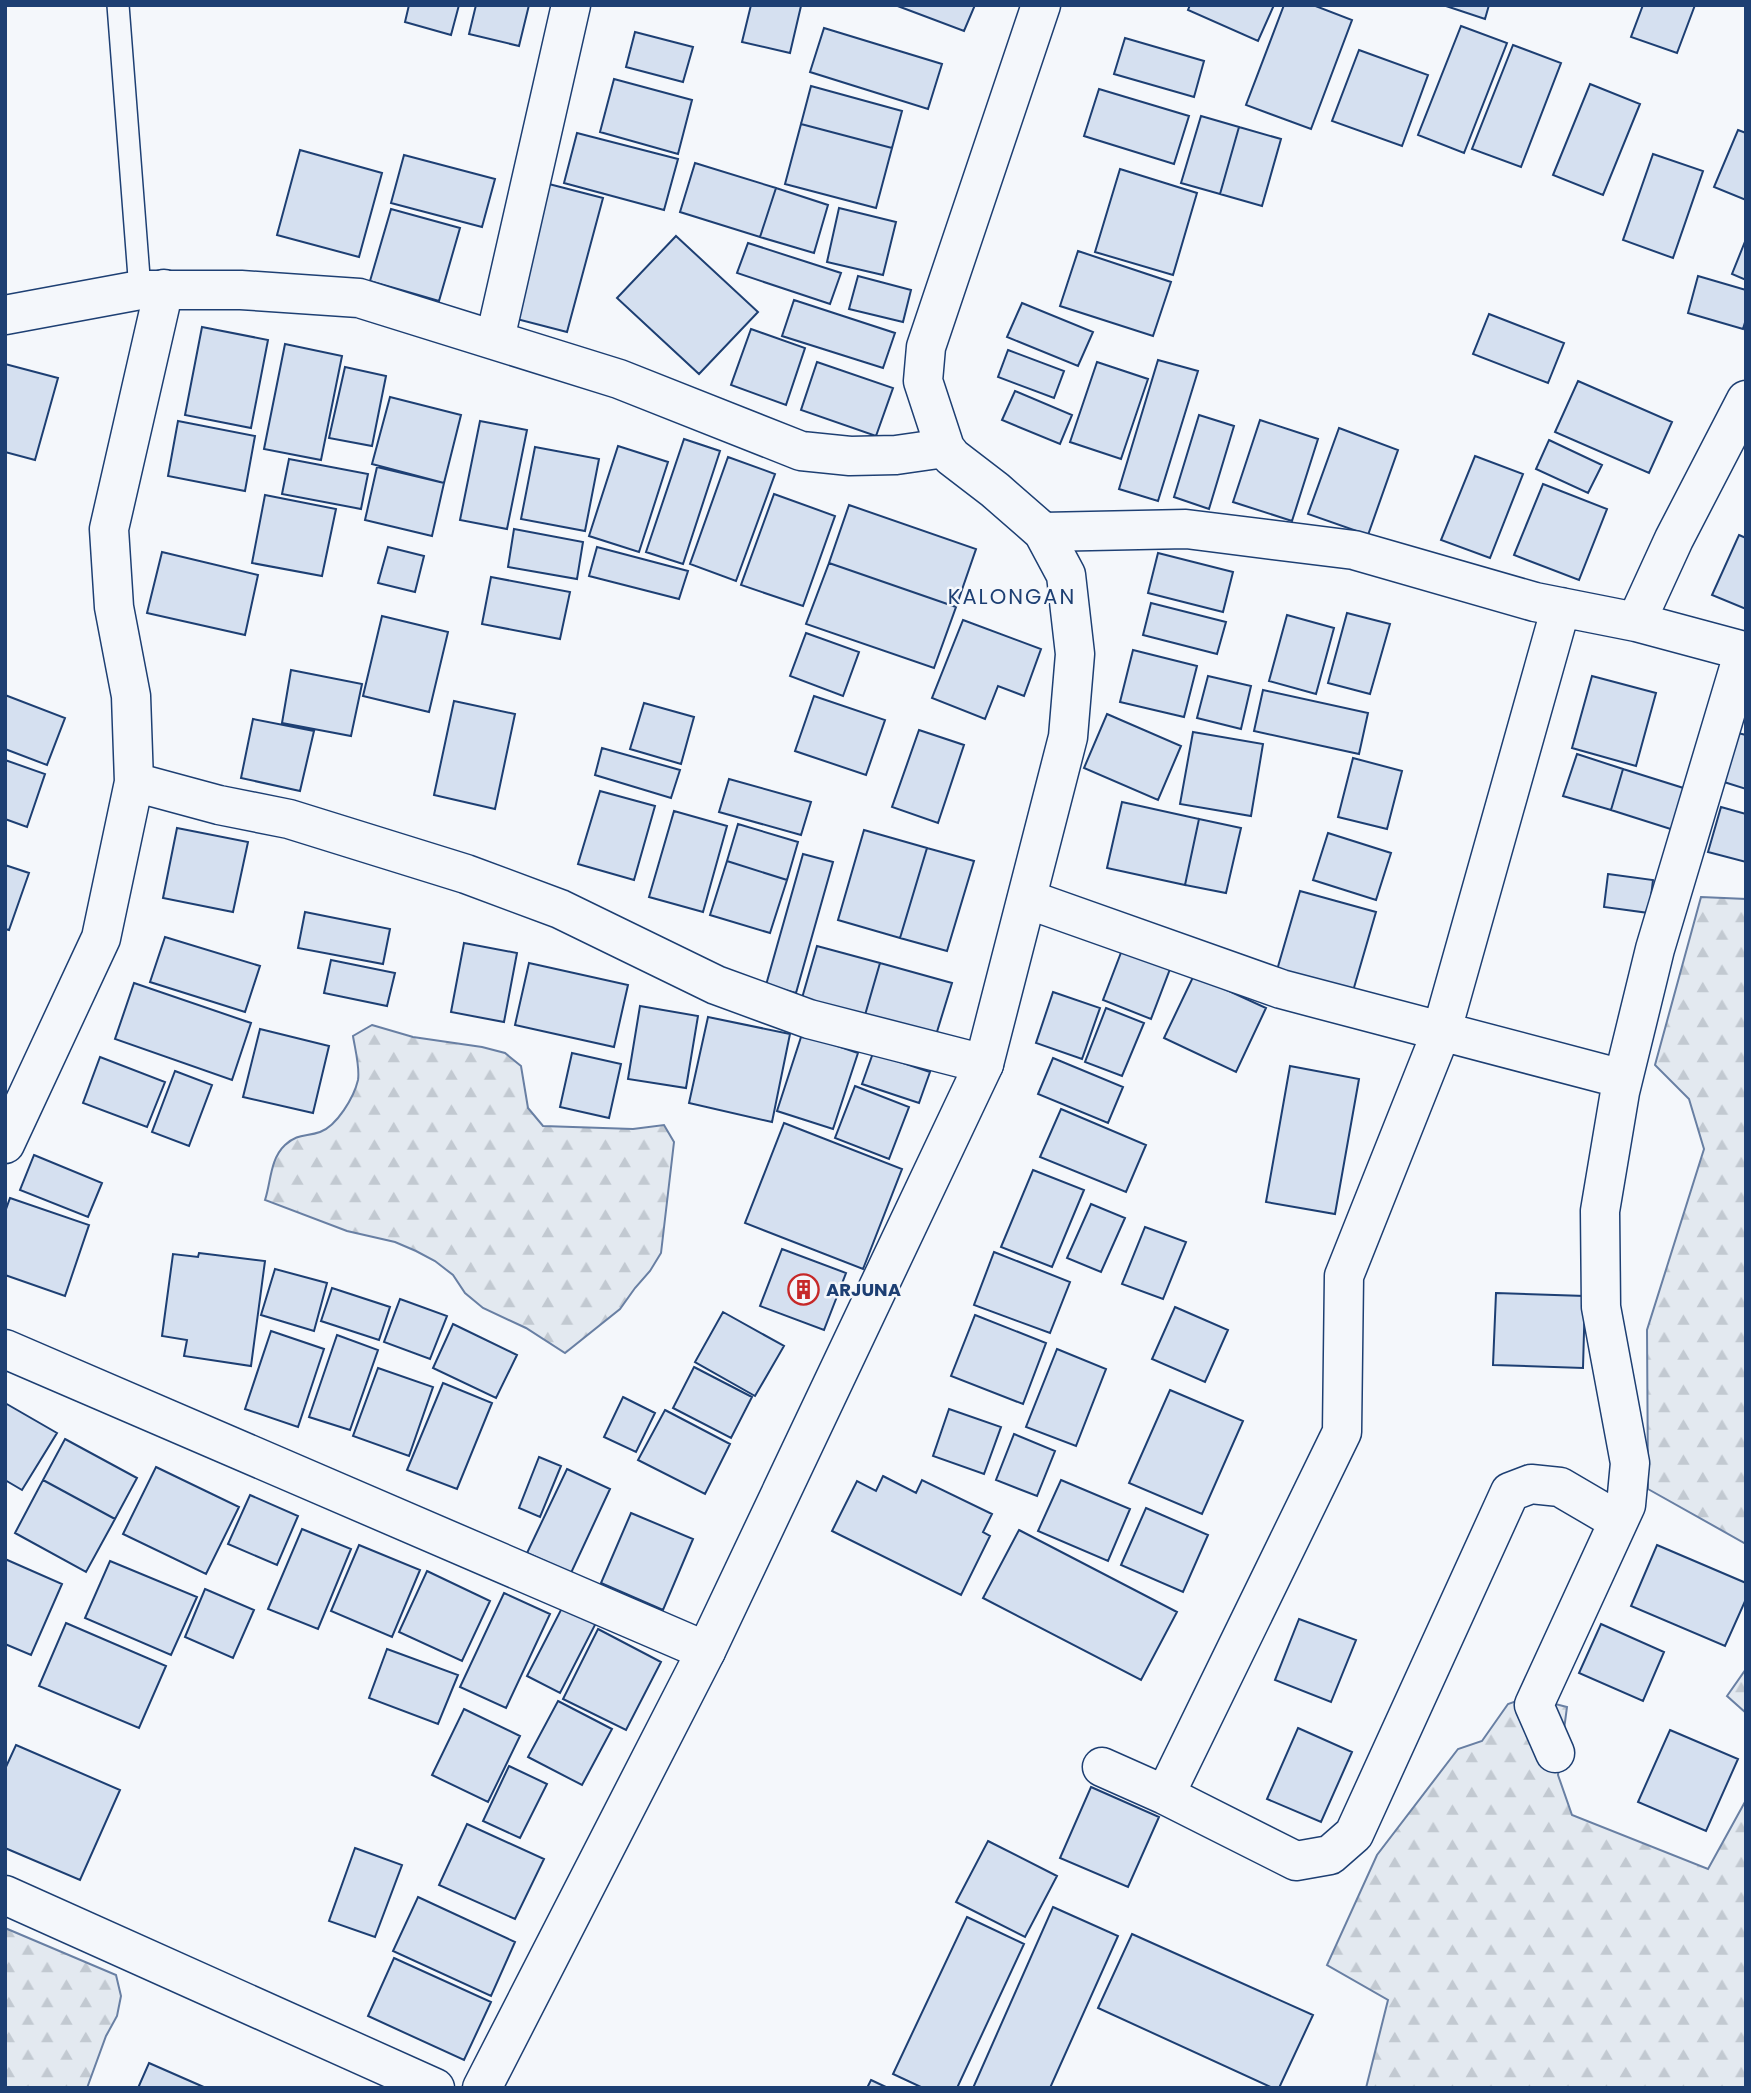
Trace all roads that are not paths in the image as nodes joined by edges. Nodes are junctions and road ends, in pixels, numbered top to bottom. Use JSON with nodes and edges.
{"nodes":[{"id":1,"x":118,"y":5,"type":"edge"},
{"id":2,"x":571,"y":5,"type":"edge"},
{"id":3,"x":1041,"y":5,"type":"edge"},
{"id":4,"x":152,"y":289,"type":"junction"},
{"id":5,"x":5,"y":315,"type":"edge"},
{"id":6,"x":495,"y":339,"type":"junction"},
{"id":7,"x":1746,"y":400,"type":"edge"},
{"id":8,"x":945,"y":447,"type":"junction"},
{"id":9,"x":1043,"y":532,"type":"junction"},
{"id":10,"x":1561,"y":607,"type":"junction"},
{"id":11,"x":1636,"y":622,"type":"junction"},
{"id":12,"x":1745,"y":651,"type":"edge"},
{"id":13,"x":135,"y":782,"type":"junction"},
{"id":14,"x":1027,"y":899,"type":"junction"},
{"id":15,"x":1442,"y":1030,"type":"junction"},
{"id":16,"x":984,"y":1064,"type":"junction"},
{"id":17,"x":1623,"y":1079,"type":"junction"},
{"id":18,"x":5,"y":1144,"type":"edge"},
{"id":19,"x":5,"y":1349,"type":"edge"},
{"id":20,"x":1618,"y":1521,"type":"junction"},
{"id":21,"x":706,"y":1651,"type":"junction"},
{"id":22,"x":1555,"y":1753,"type":"dead end"},
{"id":23,"x":1102,"y":1767,"type":"dead end"},
{"id":24,"x":1165,"y":1795,"type":"junction"},
{"id":25,"x":5,"y":1895,"type":"edge"},
{"id":26,"x":435,"y":2088,"type":"edge"},
{"id":27,"x":482,"y":2088,"type":"edge"}],
"edges":[{"from":1,"to":4,"type":"lane"},
{"from":2,"to":6,"type":"street"},
{"from":3,"to":8,"type":"street"},
{"from":4,"to":5,"type":"street"},
{"from":4,"to":6,"type":"street"},
{"from":4,"to":13,"type":"street"},
{"from":6,"to":8,"type":"street"},
{"from":7,"to":11,"type":"street"},
{"from":8,"to":9,"type":"street"},
{"from":9,"to":10,"type":"street"},
{"from":9,"to":14,"type":"street"},
{"from":10,"to":11,"type":"street"},
{"from":10,"to":15,"type":"street"},
{"from":11,"to":12,"type":"street"},
{"from":12,"to":17,"type":"street"},
{"from":13,"to":16,"type":"street"},
{"from":13,"to":18,"type":"street"},
{"from":14,"to":15,"type":"street"},
{"from":14,"to":16,"type":"street"},
{"from":15,"to":17,"type":"street"},
{"from":15,"to":24,"type":"street"},
{"from":16,"to":21,"type":"street"},
{"from":17,"to":20,"type":"street"},
{"from":19,"to":21,"type":"street"},
{"from":20,"to":22,"type":"street"},
{"from":20,"to":24,"type":"street"},
{"from":21,"to":27,"type":"street"},
{"from":23,"to":24,"type":"street"},
{"from":25,"to":26,"type":"street"}]}
